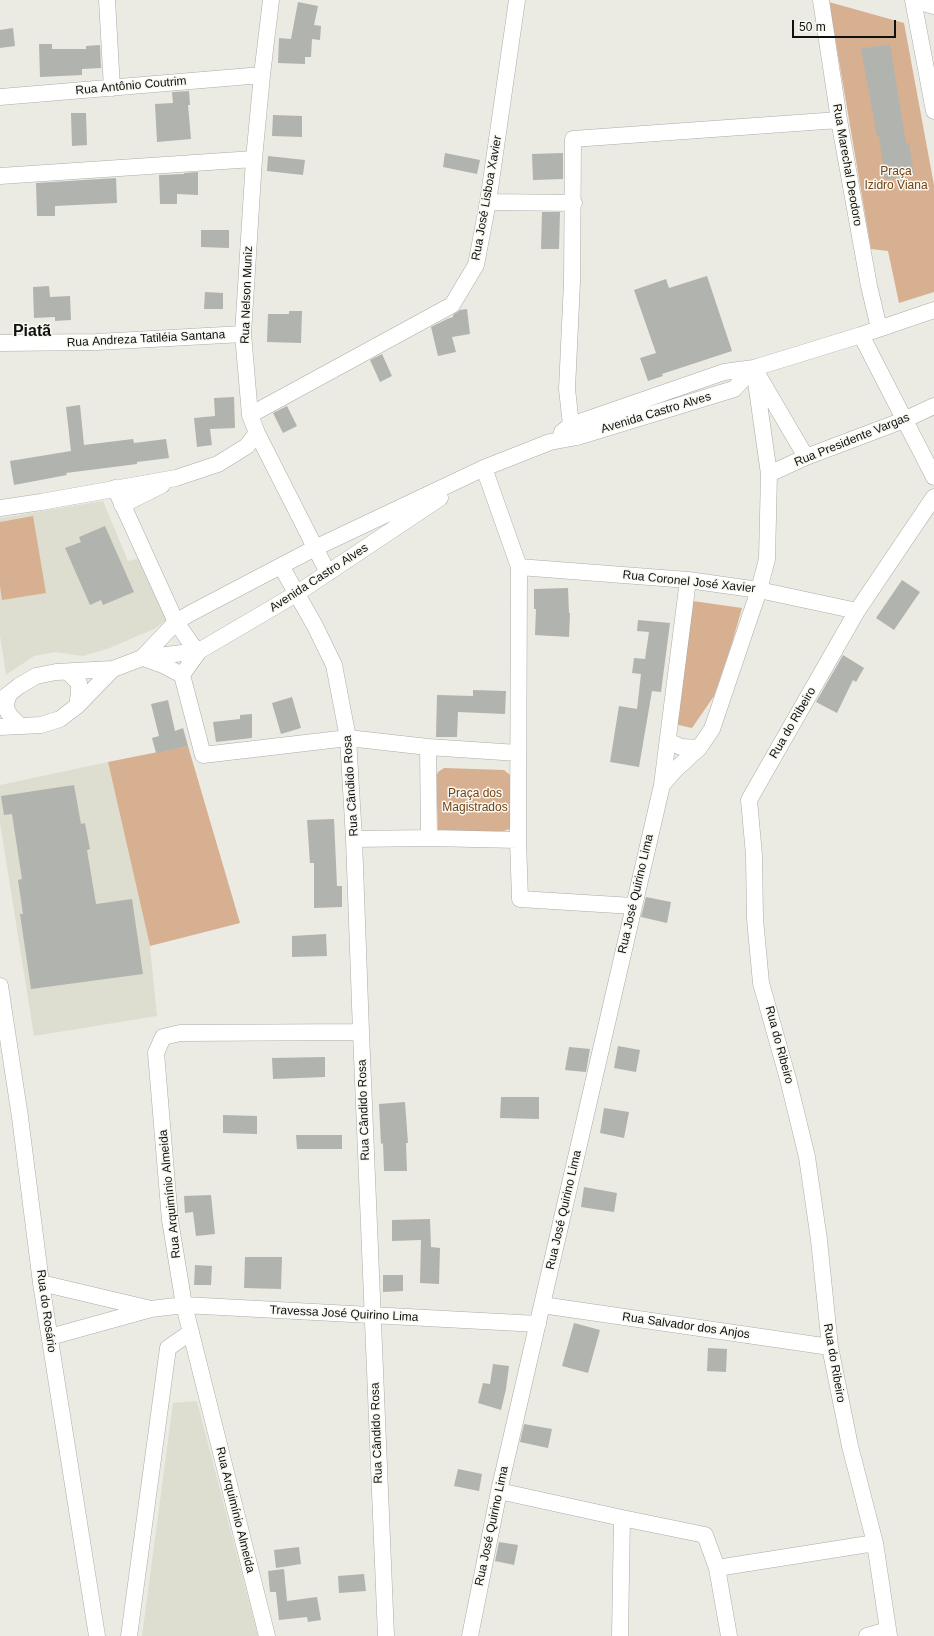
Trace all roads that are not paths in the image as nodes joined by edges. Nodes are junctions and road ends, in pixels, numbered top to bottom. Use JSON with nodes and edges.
{"nodes":[{"id":1,"x":107,"y":0,"type":"edge"},
{"id":2,"x":272,"y":0,"type":"edge"},
{"id":3,"x":517,"y":0,"type":"edge"},
{"id":4,"x":821,"y":0,"type":"edge"},
{"id":5,"x":913,"y":0,"type":"edge"},
{"id":6,"x":934,"y":6,"type":"edge"},
{"id":7,"x":262,"y":75,"type":"junction"},
{"id":8,"x":112,"y":88,"type":"junction"},
{"id":9,"x":0,"y":97,"type":"edge"},
{"id":10,"x":934,"y":111,"type":"edge"},
{"id":11,"x":838,"y":120,"type":"junction"},
{"id":12,"x":254,"y":159,"type":"junction"},
{"id":13,"x":0,"y":176,"type":"edge"},
{"id":14,"x":488,"y":202,"type":"junction"},
{"id":15,"x":574,"y":203,"type":"junction"},
{"id":16,"x":934,"y":310,"type":"edge"},
{"id":17,"x":879,"y":328,"type":"junction"},
{"id":18,"x":243,"y":334,"type":"junction"},
{"id":19,"x":860,"y":335,"type":"junction"},
{"id":20,"x":0,"y":343,"type":"edge"},
{"id":21,"x":754,"y":368,"type":"junction"},
{"id":22,"x":934,"y":406,"type":"edge"},
{"id":23,"x":250,"y":415,"type":"junction"},
{"id":24,"x":904,"y":420,"type":"junction"},
{"id":25,"x":574,"y":431,"type":"junction"},
{"id":26,"x":257,"y":433,"type":"junction"},
{"id":27,"x":806,"y":457,"type":"junction"},
{"id":28,"x":484,"y":468,"type":"junction"},
{"id":29,"x":769,"y":474,"type":"junction"},
{"id":30,"x":934,"y":477,"type":"edge"},
{"id":31,"x":176,"y":478,"type":"junction"},
{"id":32,"x":115,"y":488,"type":"junction"},
{"id":33,"x":934,"y":497,"type":"edge"},
{"id":34,"x":122,"y":505,"type":"junction"},
{"id":35,"x":0,"y":508,"type":"edge"},
{"id":36,"x":315,"y":548,"type":"junction"},
{"id":37,"x":280,"y":566,"type":"junction"},
{"id":38,"x":519,"y":567,"type":"junction"},
{"id":39,"x":328,"y":573,"type":"junction"},
{"id":40,"x":688,"y":580,"type":"junction"},
{"id":41,"x":759,"y":590,"type":"junction"},
{"id":42,"x":296,"y":594,"type":"junction"},
{"id":43,"x":857,"y":611,"type":"junction"},
{"id":44,"x":176,"y":622,"type":"junction"},
{"id":45,"x":199,"y":651,"type":"junction"},
{"id":46,"x":142,"y":658,"type":"junction"},
{"id":47,"x":113,"y":669,"type":"junction"},
{"id":48,"x":68,"y":672,"type":"junction"},
{"id":49,"x":182,"y":675,"type":"junction"},
{"id":50,"x":4,"y":698,"type":"edge"},
{"id":51,"x":77,"y":706,"type":"junction"},
{"id":52,"x":20,"y":726,"type":"junction"},
{"id":53,"x":0,"y":727,"type":"edge"},
{"id":54,"x":348,"y":738,"type":"junction"},
{"id":55,"x":668,"y":741,"type":"junction"},
{"id":56,"x":428,"y":747,"type":"junction"},
{"id":57,"x":699,"y":748,"type":"junction"},
{"id":58,"x":518,"y":753,"type":"junction"},
{"id":59,"x":662,"y":785,"type":"junction"},
{"id":60,"x":429,"y":838,"type":"junction"},
{"id":61,"x":354,"y":839,"type":"junction"},
{"id":62,"x":518,"y":840,"type":"junction"},
{"id":63,"x":633,"y":906,"type":"junction"},
{"id":64,"x":0,"y":986,"type":"edge"},
{"id":65,"x":361,"y":1032,"type":"junction"},
{"id":66,"x":41,"y":1283,"type":"junction"},
{"id":67,"x":184,"y":1305,"type":"junction"},
{"id":68,"x":542,"y":1305,"type":"junction"},
{"id":69,"x":151,"y":1309,"type":"junction"},
{"id":70,"x":372,"y":1315,"type":"junction"},
{"id":71,"x":538,"y":1324,"type":"junction"},
{"id":72,"x":191,"y":1332,"type":"junction"},
{"id":73,"x":50,"y":1337,"type":"junction"},
{"id":74,"x":830,"y":1347,"type":"junction"},
{"id":75,"x":499,"y":1491,"type":"junction"},
{"id":76,"x":622,"y":1518,"type":"junction"},
{"id":77,"x":875,"y":1543,"type":"junction"},
{"id":78,"x":717,"y":1568,"type":"junction"},
{"id":79,"x":889,"y":1633,"type":"edge"},
{"id":80,"x":97,"y":1636,"type":"edge"},
{"id":81,"x":129,"y":1636,"type":"edge"},
{"id":82,"x":267,"y":1636,"type":"edge"},
{"id":83,"x":386,"y":1636,"type":"edge"},
{"id":84,"x":470,"y":1636,"type":"edge"},
{"id":85,"x":620,"y":1636,"type":"edge"},
{"id":86,"x":729,"y":1636,"type":"edge"},
{"id":87,"x":867,"y":1636,"type":"edge"}],
"edges":[{"from":1,"to":8,"type":"street"},
{"from":2,"to":7,"type":"street","name":"Rua Nelson Muniz"},
{"from":3,"to":14,"type":"street","name":"Rua José Lisboa Xavier"},
{"from":4,"to":11,"type":"street","name":"Rua Marechal Deodoro"},
{"from":5,"to":6,"type":"street"},
{"from":5,"to":10,"type":"street"},
{"from":7,"to":8,"type":"street","name":"Rua Antônio Coutrim"},
{"from":7,"to":12,"type":"street","name":"Rua Nelson Muniz"},
{"from":8,"to":9,"type":"street","name":"Rua Antônio Coutrim"},
{"from":11,"to":15,"type":"street"},
{"from":11,"to":17,"type":"street","name":"Rua Marechal Deodoro"},
{"from":12,"to":13,"type":"street"},
{"from":12,"to":18,"type":"street","name":"Rua Nelson Muniz"},
{"from":14,"to":15,"type":"street"},
{"from":14,"to":23,"type":"street","name":"Rua José Lisboa Xavier"},
{"from":15,"to":25,"type":"street"},
{"from":16,"to":17,"type":"street","name":"Avenida Castro Alves"},
{"from":17,"to":19,"type":"street","name":"Avenida Castro Alves"},
{"from":18,"to":20,"type":"street","name":"Rua Andreza Tatiléia Santana"},
{"from":18,"to":23,"type":"street","name":"Rua Nelson Muniz"},
{"from":19,"to":21,"type":"street","name":"Avenida Castro Alves"},
{"from":19,"to":24,"type":"street"},
{"from":21,"to":25,"type":"street","name":"Avenida Castro Alves"},
{"from":21,"to":27,"type":"street"},
{"from":21,"to":29,"type":"street","name":"Rua José Quirino Lima"},
{"from":22,"to":24,"type":"street","name":"Rua Presidente Vargas"},
{"from":23,"to":26,"type":"street","name":"Rua Nelson Muniz"},
{"from":24,"to":27,"type":"street","name":"Rua Presidente Vargas"},
{"from":24,"to":30,"type":"street"},
{"from":25,"to":28,"type":"street","name":"Avenida Castro Alves"},
{"from":26,"to":31,"type":"street"},
{"from":26,"to":36,"type":"street","name":"Rua Nelson Muniz"},
{"from":27,"to":29,"type":"street","name":"Rua Presidente Vargas"},
{"from":28,"to":36,"type":"street","name":"Avenida Castro Alves"},
{"from":28,"to":38,"type":"street"},
{"from":28,"to":39,"type":"street","name":"Avenida Castro Alves"},
{"from":29,"to":41,"type":"street","name":"Rua José Quirino Lima"},
{"from":31,"to":32,"type":"street"},
{"from":31,"to":34,"type":"street"},
{"from":32,"to":34,"type":"street"},
{"from":32,"to":35,"type":"street"},
{"from":33,"to":43,"type":"street","name":"Rua do Ribeiro"},
{"from":34,"to":44,"type":"street"},
{"from":36,"to":37,"type":"street","name":"Avenida Castro Alves"},
{"from":36,"to":39,"type":"street","name":"Rua Nelson Muniz"},
{"from":37,"to":42,"type":"street","name":"Rua Cândido Rosa"},
{"from":37,"to":44,"type":"street","name":"Avenida Castro Alves"},
{"from":38,"to":40,"type":"street","name":"Rua Coronel José Xavier"},
{"from":38,"to":58,"type":"street"},
{"from":39,"to":42,"type":"street","name":"Avenida Castro Alves"},
{"from":40,"to":41,"type":"street","name":"Rua Coronel José Xavier"},
{"from":40,"to":55,"type":"street","name":"Rua José Quirino Lima"},
{"from":41,"to":43,"type":"street","name":"Rua Coronel José Xavier"},
{"from":41,"to":57,"type":"street","name":"Rua José Quirino Lima"},
{"from":42,"to":45,"type":"street","name":"Avenida Castro Alves"},
{"from":42,"to":54,"type":"street","name":"Rua Cândido Rosa"},
{"from":43,"to":74,"type":"street","name":"Rua do Ribeiro"},
{"from":44,"to":45,"type":"street"},
{"from":44,"to":46,"type":"street","name":"Avenida Castro Alves"},
{"from":45,"to":46,"type":"street","name":"Avenida Castro Alves"},
{"from":45,"to":49,"type":"street"},
{"from":46,"to":47,"type":"street","name":"Avenida Castro Alves"},
{"from":46,"to":49,"type":"street"},
{"from":47,"to":48,"type":"street","name":"Avenida Castro Alves"},
{"from":47,"to":51,"type":"street","name":"Avenida Castro Alves"},
{"from":48,"to":50,"type":"street","name":"Avenida Castro Alves"},
{"from":48,"to":51,"type":"street"},
{"from":49,"to":54,"type":"street"},
{"from":50,"to":52,"type":"street","name":"Avenida Castro Alves"},
{"from":51,"to":52,"type":"street","name":"Avenida Castro Alves"},
{"from":52,"to":53,"type":"street","name":"Avenida Castro Alves"},
{"from":54,"to":56,"type":"street"},
{"from":54,"to":61,"type":"street","name":"Rua Cândido Rosa"},
{"from":55,"to":57,"type":"street"},
{"from":55,"to":59,"type":"street","name":"Rua José Quirino Lima"},
{"from":56,"to":58,"type":"street"},
{"from":56,"to":60,"type":"street"},
{"from":57,"to":59,"type":"street","name":"Rua José Quirino Lima"},
{"from":58,"to":62,"type":"street"},
{"from":59,"to":63,"type":"street","name":"Rua José Quirino Lima"},
{"from":60,"to":61,"type":"street"},
{"from":60,"to":62,"type":"street"},
{"from":61,"to":65,"type":"street","name":"Rua Cândido Rosa"},
{"from":62,"to":63,"type":"street"},
{"from":63,"to":68,"type":"street","name":"Rua José Quirino Lima"},
{"from":64,"to":66,"type":"street","name":"Rua do Rosário"},
{"from":65,"to":67,"type":"street","name":"Rua Arquimínio Almeida"},
{"from":65,"to":70,"type":"street","name":"Rua Cândido Rosa"},
{"from":66,"to":69,"type":"street"},
{"from":66,"to":73,"type":"street","name":"Rua do Rosário"},
{"from":67,"to":69,"type":"street","name":"Travessa José Quirino Lima"},
{"from":67,"to":70,"type":"street","name":"Travessa José Quirino Lima"},
{"from":67,"to":72,"type":"street","name":"Rua Arquimínio Almeida"},
{"from":68,"to":71,"type":"street","name":"Rua José Quirino Lima"},
{"from":68,"to":74,"type":"street","name":"Rua Salvador dos Anjos"},
{"from":69,"to":73,"type":"street"},
{"from":70,"to":71,"type":"street","name":"Travessa José Quirino Lima"},
{"from":70,"to":83,"type":"street","name":"Rua Cândido Rosa"},
{"from":71,"to":75,"type":"street","name":"Rua José Quirino Lima"},
{"from":72,"to":81,"type":"street"},
{"from":72,"to":82,"type":"street","name":"Rua Arquimínio Almeida"},
{"from":73,"to":80,"type":"street","name":"Rua do Rosário"},
{"from":74,"to":77,"type":"street","name":"Rua do Ribeiro"},
{"from":75,"to":76,"type":"street"},
{"from":75,"to":84,"type":"street","name":"Rua José Quirino Lima"},
{"from":76,"to":78,"type":"street"},
{"from":76,"to":85,"type":"street"},
{"from":77,"to":78,"type":"street"},
{"from":77,"to":79,"type":"street","name":"Rua do Ribeiro"},
{"from":78,"to":86,"type":"street"},
{"from":79,"to":87,"type":"street"}]}
